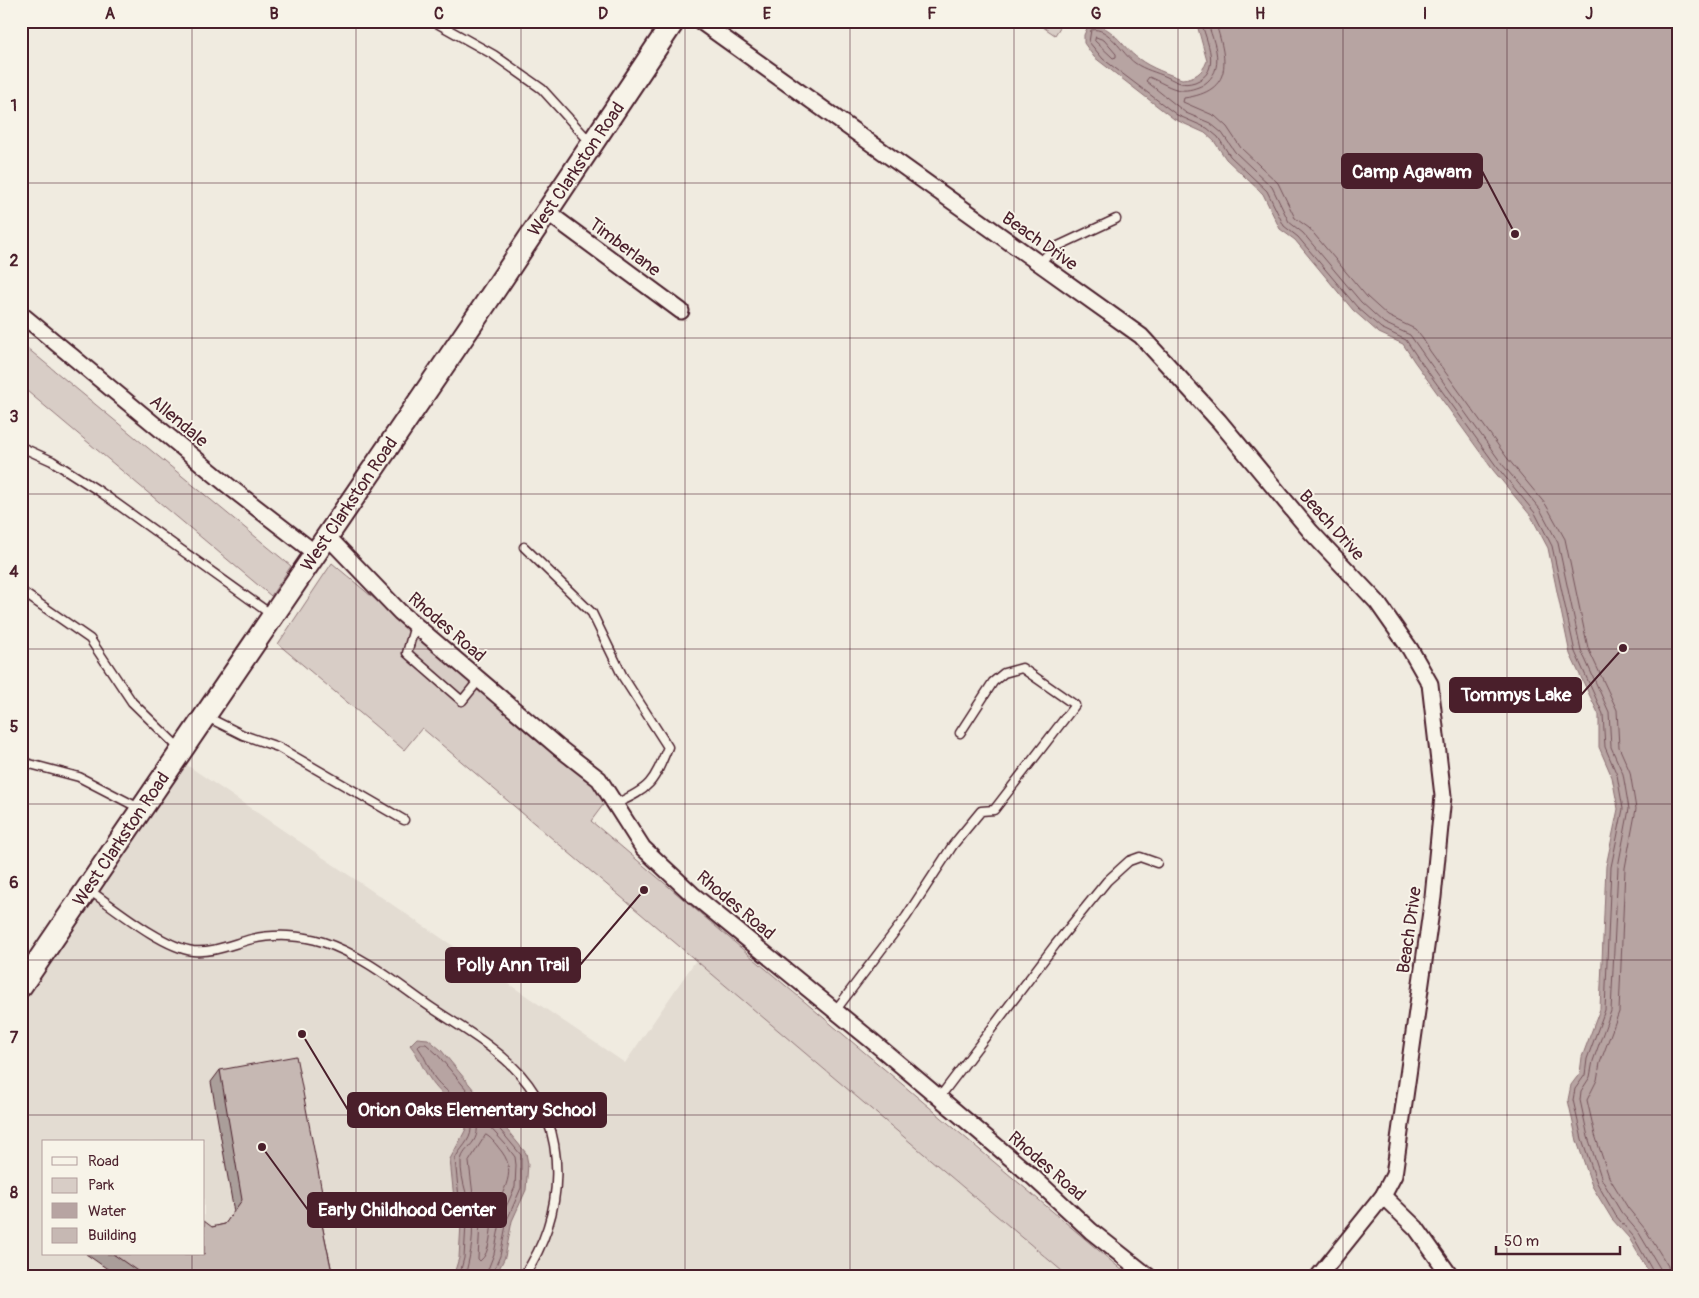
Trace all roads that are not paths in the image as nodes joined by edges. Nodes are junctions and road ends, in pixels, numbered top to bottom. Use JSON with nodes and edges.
{"nodes":[{"id":1,"x":433,"y":21,"type":"edge"},
{"id":2,"x":674,"y":21,"type":"edge"},
{"id":3,"x":700,"y":21,"type":"edge"},
{"id":4,"x":592,"y":145,"type":"junction"},
{"id":5,"x":547,"y":212,"type":"junction"},
{"id":6,"x":1116,"y":219,"type":"dead end"},
{"id":7,"x":1039,"y":263,"type":"junction"},
{"id":8,"x":681,"y":311,"type":"dead end"},
{"id":9,"x":21,"y":314,"type":"edge"},
{"id":10,"x":21,"y":447,"type":"edge"},
{"id":11,"x":327,"y":536,"type":"junction"},
{"id":12,"x":524,"y":547,"type":"dead end"},
{"id":13,"x":315,"y":553,"type":"junction"},
{"id":14,"x":21,"y":591,"type":"edge"},
{"id":15,"x":272,"y":616,"type":"junction"},
{"id":16,"x":414,"y":625,"type":"junction"},
{"id":17,"x":479,"y":680,"type":"junction"},
{"id":18,"x":205,"y":716,"type":"junction"},
{"id":19,"x":960,"y":733,"type":"dead end"},
{"id":20,"x":181,"y":750,"type":"junction"},
{"id":21,"x":21,"y":760,"type":"edge"},
{"id":22,"x":614,"y":804,"type":"junction"},
{"id":23,"x":141,"y":809,"type":"junction"},
{"id":24,"x":404,"y":820,"type":"dead end"},
{"id":25,"x":1157,"y":863,"type":"dead end"},
{"id":26,"x":87,"y":889,"type":"junction"},
{"id":27,"x":21,"y":986,"type":"edge"},
{"id":28,"x":835,"y":1011,"type":"junction"},
{"id":29,"x":939,"y":1098,"type":"junction"},
{"id":30,"x":1383,"y":1196,"type":"junction"},
{"id":31,"x":523,"y":1277,"type":"edge"},
{"id":32,"x":1149,"y":1277,"type":"edge"},
{"id":33,"x":1318,"y":1277,"type":"edge"},
{"id":34,"x":1451,"y":1277,"type":"edge"}],
"edges":[{"from":1,"to":4,"type":"lane"},
{"from":2,"to":4,"type":"main road","name":"West Clarkston Road"},
{"from":3,"to":7,"type":"street","name":"Beach Drive"},
{"from":4,"to":5,"type":"main road","name":"West Clarkston Road"},
{"from":5,"to":8,"type":"street","name":"Timberlane"},
{"from":5,"to":11,"type":"main road","name":"West Clarkston Road"},
{"from":6,"to":7,"type":"lane"},
{"from":7,"to":30,"type":"street","name":"Beach Drive"},
{"from":9,"to":13,"type":"street","name":"Allendale"},
{"from":10,"to":15,"type":"lane"},
{"from":11,"to":13,"type":"main road","name":"West Clarkston Road"},
{"from":11,"to":16,"type":"street","name":"Rhodes Road"},
{"from":12,"to":22,"type":"lane"},
{"from":13,"to":15,"type":"main road","name":"West Clarkston Road"},
{"from":14,"to":20,"type":"lane"},
{"from":15,"to":18,"type":"main road","name":"West Clarkston Road"},
{"from":16,"to":17,"type":"street","name":"Rhodes Road"},
{"from":16,"to":17,"type":"lane"},
{"from":17,"to":22,"type":"street","name":"Rhodes Road"},
{"from":18,"to":20,"type":"main road","name":"West Clarkston Road"},
{"from":18,"to":24,"type":"lane"},
{"from":19,"to":28,"type":"lane"},
{"from":20,"to":23,"type":"main road","name":"West Clarkston Road"},
{"from":21,"to":23,"type":"lane"},
{"from":22,"to":28,"type":"street","name":"Rhodes Road"},
{"from":23,"to":26,"type":"main road","name":"West Clarkston Road"},
{"from":25,"to":29,"type":"lane"},
{"from":26,"to":27,"type":"main road","name":"West Clarkston Road"},
{"from":26,"to":31,"type":"lane"},
{"from":28,"to":29,"type":"street","name":"Rhodes Road"},
{"from":29,"to":32,"type":"street","name":"Rhodes Road"},
{"from":30,"to":33,"type":"street"},
{"from":30,"to":34,"type":"street"}]}
